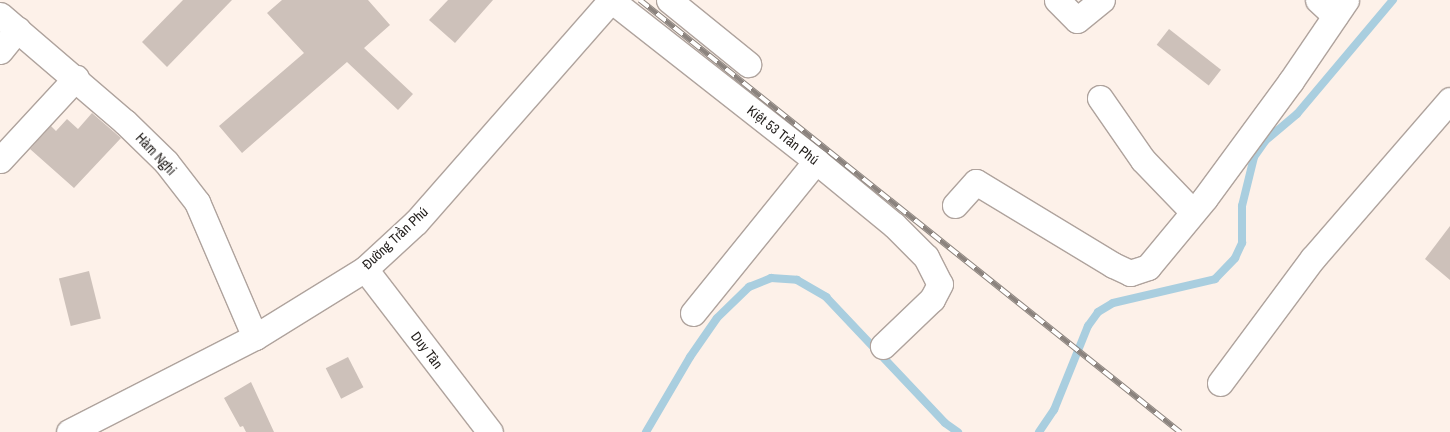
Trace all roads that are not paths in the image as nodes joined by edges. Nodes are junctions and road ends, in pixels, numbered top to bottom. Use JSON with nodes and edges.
{"nodes":[{"id":1,"x":611,"y":0,"type":"edge"},
{"id":2,"x":669,"y":0,"type":"edge"},
{"id":3,"x":1057,"y":0,"type":"edge"},
{"id":4,"x":1102,"y":0,"type":"edge"},
{"id":5,"x":1333,"y":5,"type":"edge"},
{"id":6,"x":9,"y":22,"type":"edge"},
{"id":7,"x":0,"y":51,"type":"edge"},
{"id":8,"x":748,"y":64,"type":"dead end"},
{"id":9,"x":76,"y":78,"type":"junction"},
{"id":10,"x":1100,"y":98,"type":"dead end"},
{"id":11,"x":1450,"y":100,"type":"edge"},
{"id":12,"x":0,"y":160,"type":"edge"},
{"id":13,"x":816,"y":161,"type":"junction"},
{"id":14,"x":955,"y":205,"type":"dead end"},
{"id":15,"x":1193,"y":212,"type":"junction"},
{"id":16,"x":365,"y":269,"type":"junction"},
{"id":17,"x":693,"y":313,"type":"dead end"},
{"id":18,"x":255,"y":337,"type":"junction"},
{"id":19,"x":883,"y":346,"type":"dead end"},
{"id":20,"x":1220,"y":383,"type":"dead end"},
{"id":21,"x":71,"y":432,"type":"edge"},
{"id":22,"x":490,"y":432,"type":"edge"}],
"edges":[{"from":1,"to":13,"type":"street","name":"Kiệt 53 Trần Phú"},
{"from":1,"to":16,"type":"street","name":"Đường Trần Phú"},
{"from":2,"to":8,"type":"street"},
{"from":3,"to":4,"type":"street"},
{"from":5,"to":15,"type":"street"},
{"from":6,"to":7,"type":"street"},
{"from":6,"to":9,"type":"street","name":"Hàm Nghi"},
{"from":9,"to":12,"type":"street"},
{"from":9,"to":18,"type":"street","name":"Hàm Nghi"},
{"from":10,"to":15,"type":"street"},
{"from":11,"to":20,"type":"street"},
{"from":13,"to":17,"type":"street"},
{"from":13,"to":19,"type":"street","name":"Kiệt 53 Trần Phú"},
{"from":14,"to":15,"type":"street"},
{"from":16,"to":18,"type":"street","name":"Đường Trần Phú"},
{"from":16,"to":22,"type":"street","name":"Duy Tân"},
{"from":18,"to":21,"type":"street","name":"Đường Trần Phú"}]}
